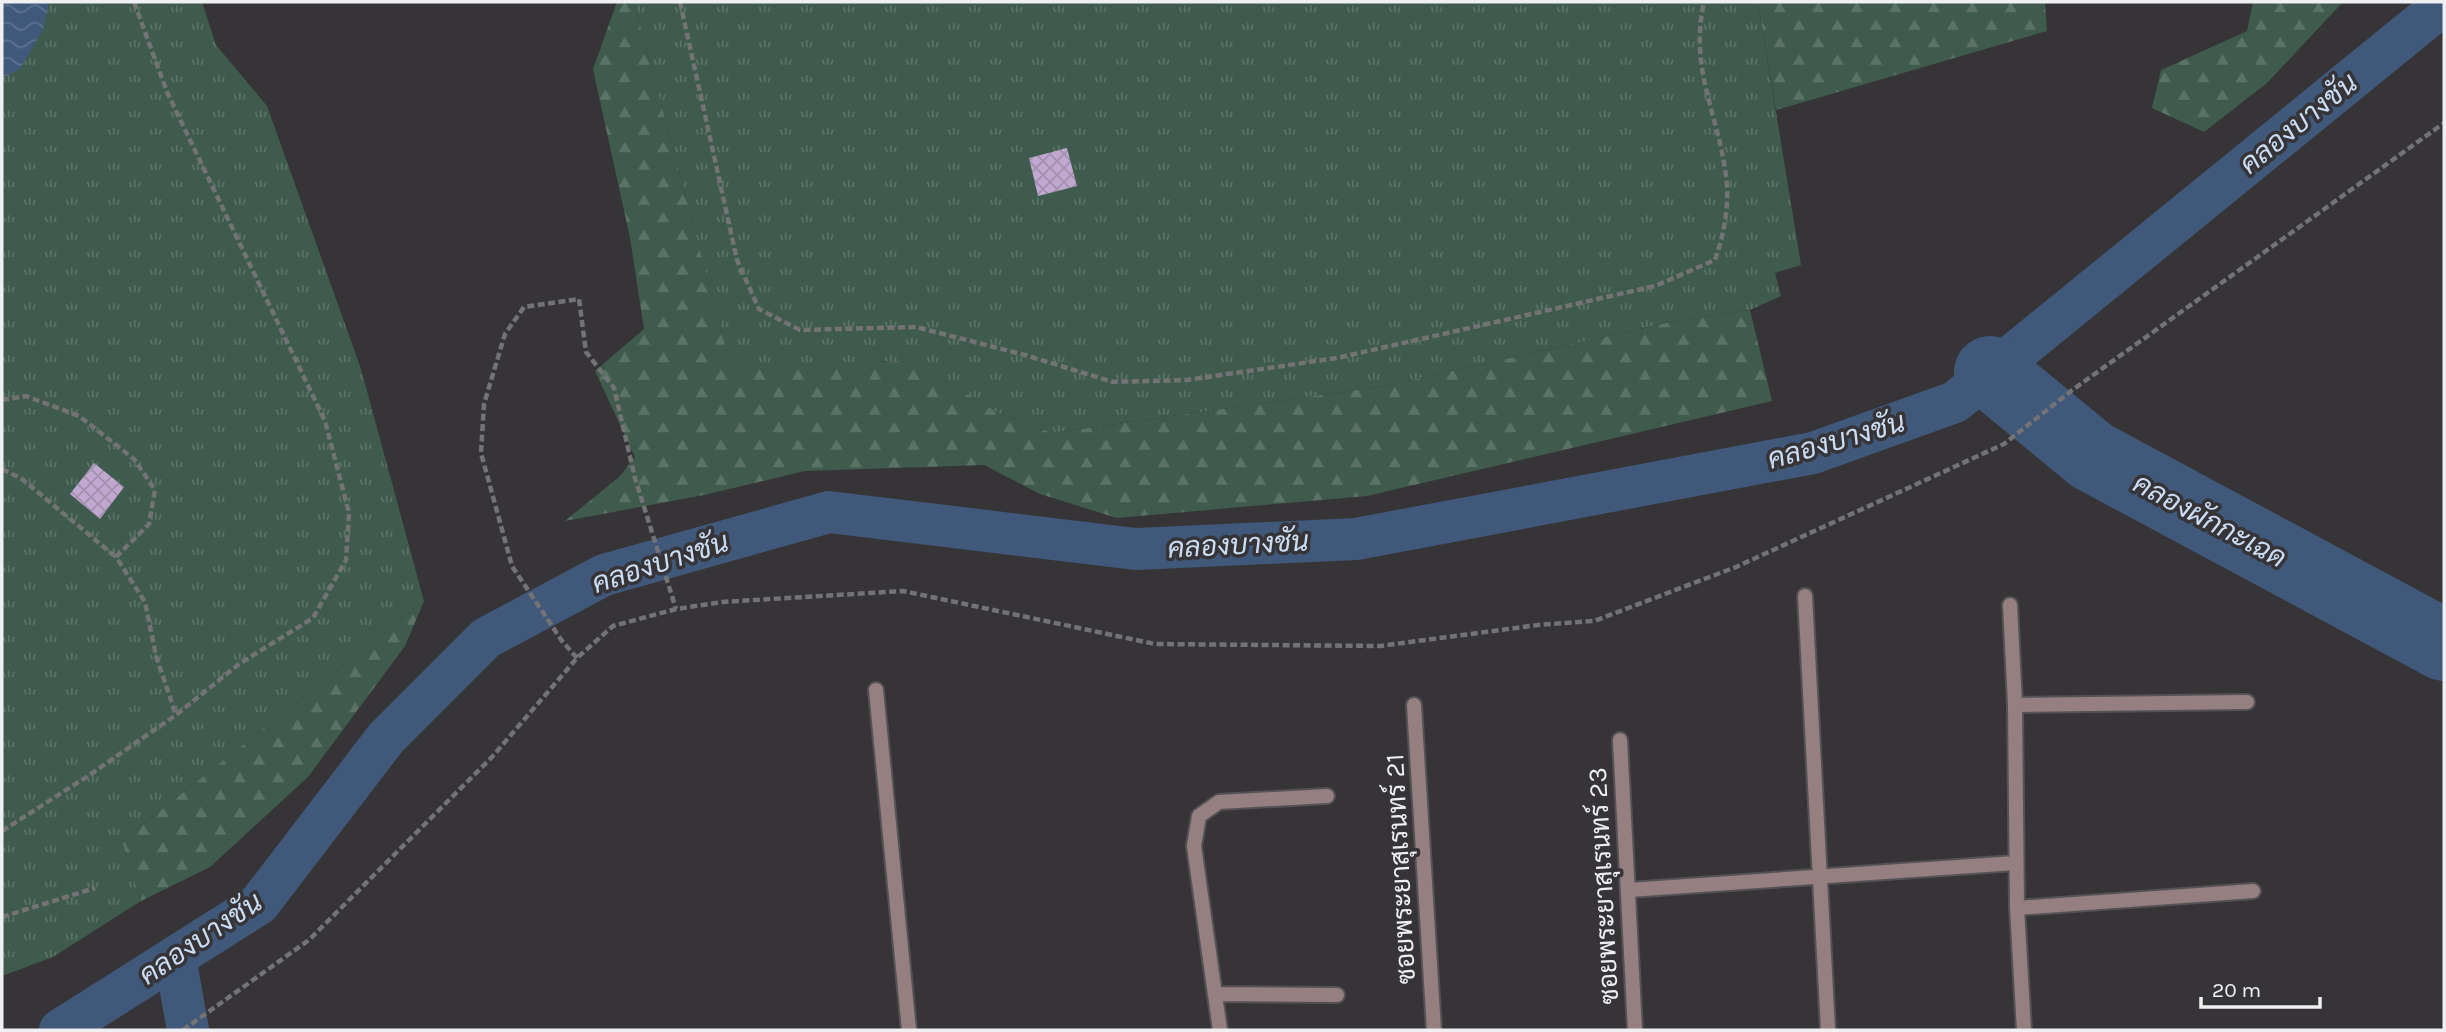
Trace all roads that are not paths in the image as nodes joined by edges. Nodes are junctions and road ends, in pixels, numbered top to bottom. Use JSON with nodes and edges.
{"nodes":[{"id":1,"x":1805,"y":596,"type":"dead end"},
{"id":2,"x":2010,"y":605,"type":"dead end"},
{"id":3,"x":876,"y":690,"type":"dead end"},
{"id":4,"x":2247,"y":702,"type":"dead end"},
{"id":5,"x":1414,"y":705,"type":"dead end"},
{"id":6,"x":2015,"y":705,"type":"junction"},
{"id":7,"x":1620,"y":740,"type":"dead end"},
{"id":8,"x":1327,"y":796,"type":"dead end"},
{"id":9,"x":2015,"y":863,"type":"junction"},
{"id":10,"x":1820,"y":875,"type":"junction"},
{"id":11,"x":1629,"y":890,"type":"junction"},
{"id":12,"x":2253,"y":891,"type":"dead end"},
{"id":13,"x":2017,"y":908,"type":"junction"},
{"id":14,"x":1217,"y":994,"type":"junction"},
{"id":15,"x":1337,"y":995,"type":"dead end"},
{"id":16,"x":909,"y":1030,"type":"edge"},
{"id":17,"x":1220,"y":1030,"type":"edge"},
{"id":18,"x":1434,"y":1030,"type":"edge"},
{"id":19,"x":1635,"y":1030,"type":"edge"},
{"id":20,"x":1828,"y":1030,"type":"edge"},
{"id":21,"x":2024,"y":1030,"type":"edge"}],
"edges":[{"from":1,"to":10,"type":"street"},
{"from":2,"to":6,"type":"street"},
{"from":3,"to":16,"type":"street"},
{"from":4,"to":6,"type":"street"},
{"from":5,"to":18,"type":"street","name":"ซอยพระยาสุเรนทร์ 21"},
{"from":6,"to":9,"type":"street"},
{"from":7,"to":11,"type":"street","name":"ซอยพระยาสุเรนทร์ 23"},
{"from":8,"to":14,"type":"street"},
{"from":9,"to":10,"type":"street"},
{"from":9,"to":13,"type":"street"},
{"from":10,"to":11,"type":"street"},
{"from":10,"to":20,"type":"street"},
{"from":11,"to":19,"type":"street","name":"ซอยพระยาสุเรนทร์ 23"},
{"from":12,"to":13,"type":"street"},
{"from":13,"to":21,"type":"street"},
{"from":14,"to":15,"type":"street"},
{"from":14,"to":17,"type":"street"}]}
